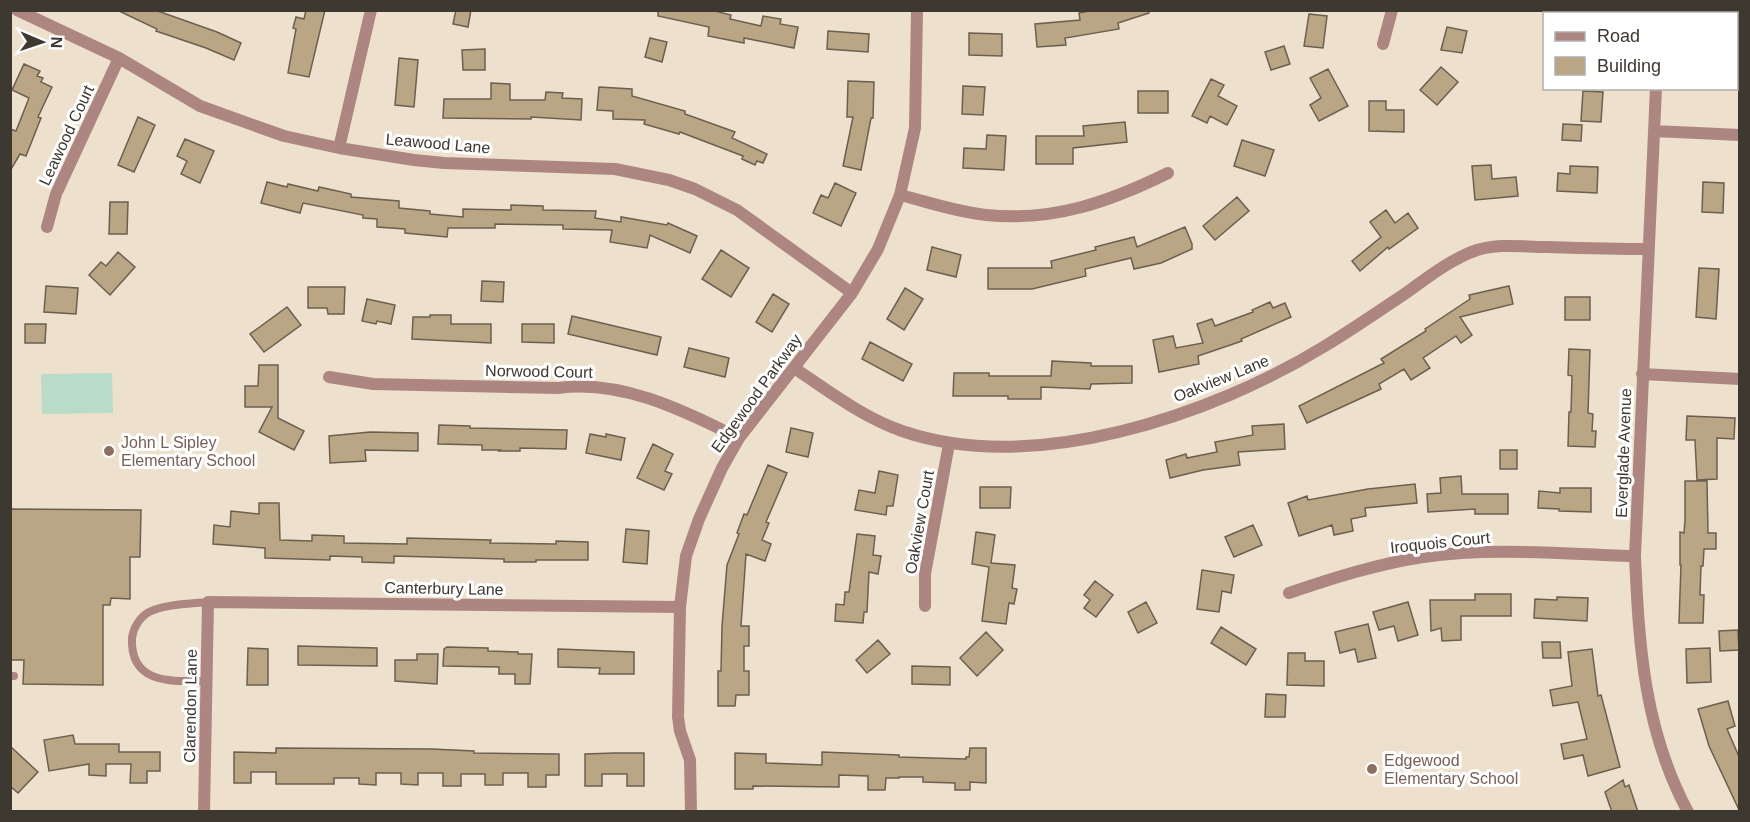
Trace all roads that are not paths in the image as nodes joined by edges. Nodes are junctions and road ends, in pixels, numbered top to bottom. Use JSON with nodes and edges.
{"nodes":[{"id":1,"x":16,"y":10,"type":"edge"},
{"id":2,"x":371,"y":10,"type":"edge"},
{"id":3,"x":917,"y":10,"type":"edge"},
{"id":4,"x":1392,"y":10,"type":"edge"},
{"id":5,"x":1383,"y":44,"type":"dead end"},
{"id":6,"x":119,"y":58,"type":"junction"},
{"id":7,"x":1656,"y":90,"type":"edge"},
{"id":8,"x":1654,"y":131,"type":"junction"},
{"id":9,"x":1740,"y":135,"type":"edge"},
{"id":10,"x":339,"y":148,"type":"junction"},
{"id":11,"x":1168,"y":173,"type":"dead end"},
{"id":12,"x":900,"y":195,"type":"junction"},
{"id":13,"x":47,"y":227,"type":"dead end"},
{"id":14,"x":1648,"y":249,"type":"junction"},
{"id":15,"x":852,"y":293,"type":"junction"},
{"id":16,"x":795,"y":368,"type":"junction"},
{"id":17,"x":1642,"y":374,"type":"junction"},
{"id":18,"x":329,"y":377,"type":"dead end"},
{"id":19,"x":1740,"y":379,"type":"edge"},
{"id":20,"x":740,"y":438,"type":"junction"},
{"id":21,"x":949,"y":444,"type":"junction"},
{"id":22,"x":1635,"y":556,"type":"junction"},
{"id":23,"x":1289,"y":593,"type":"dead end"},
{"id":24,"x":208,"y":602,"type":"junction"},
{"id":25,"x":925,"y":606,"type":"dead end"},
{"id":26,"x":681,"y":607,"type":"junction"},
{"id":27,"x":207,"y":681,"type":"junction"},
{"id":28,"x":204,"y":812,"type":"edge"},
{"id":29,"x":691,"y":812,"type":"edge"},
{"id":30,"x":1688,"y":812,"type":"edge"}],
"edges":[{"from":1,"to":6,"type":"street","name":"Leawood Lane"},
{"from":2,"to":10,"type":"street"},
{"from":3,"to":12,"type":"street","name":"Edgewood Parkway"},
{"from":4,"to":5,"type":"street"},
{"from":6,"to":10,"type":"street","name":"Leawood Lane"},
{"from":6,"to":13,"type":"street","name":"Leawood Court"},
{"from":7,"to":8,"type":"street","name":"Everglade Avenue"},
{"from":8,"to":9,"type":"street"},
{"from":8,"to":14,"type":"street","name":"Everglade Avenue"},
{"from":10,"to":15,"type":"street","name":"Leawood Lane"},
{"from":11,"to":12,"type":"street"},
{"from":12,"to":15,"type":"street","name":"Edgewood Parkway"},
{"from":14,"to":17,"type":"street","name":"Everglade Avenue"},
{"from":14,"to":21,"type":"street","name":"Oakview Lane"},
{"from":15,"to":16,"type":"street","name":"Edgewood Parkway"},
{"from":16,"to":20,"type":"street","name":"Edgewood Parkway"},
{"from":16,"to":21,"type":"street","name":"Oakview Lane"},
{"from":17,"to":19,"type":"street"},
{"from":17,"to":22,"type":"street","name":"Everglade Avenue"},
{"from":18,"to":20,"type":"street","name":"Norwood Court"},
{"from":20,"to":26,"type":"street","name":"Edgewood Parkway"},
{"from":21,"to":25,"type":"street","name":"Oakview Court"},
{"from":22,"to":23,"type":"street","name":"Iroquois Court"},
{"from":22,"to":30,"type":"street","name":"Everglade Avenue"},
{"from":24,"to":26,"type":"street","name":"Canterbury Lane"},
{"from":24,"to":27,"type":"street","name":"Clarendon Lane"},
{"from":24,"to":27,"type":"lane"},
{"from":26,"to":29,"type":"street","name":"Edgewood Parkway"},
{"from":27,"to":28,"type":"street","name":"Clarendon Lane"}]}
